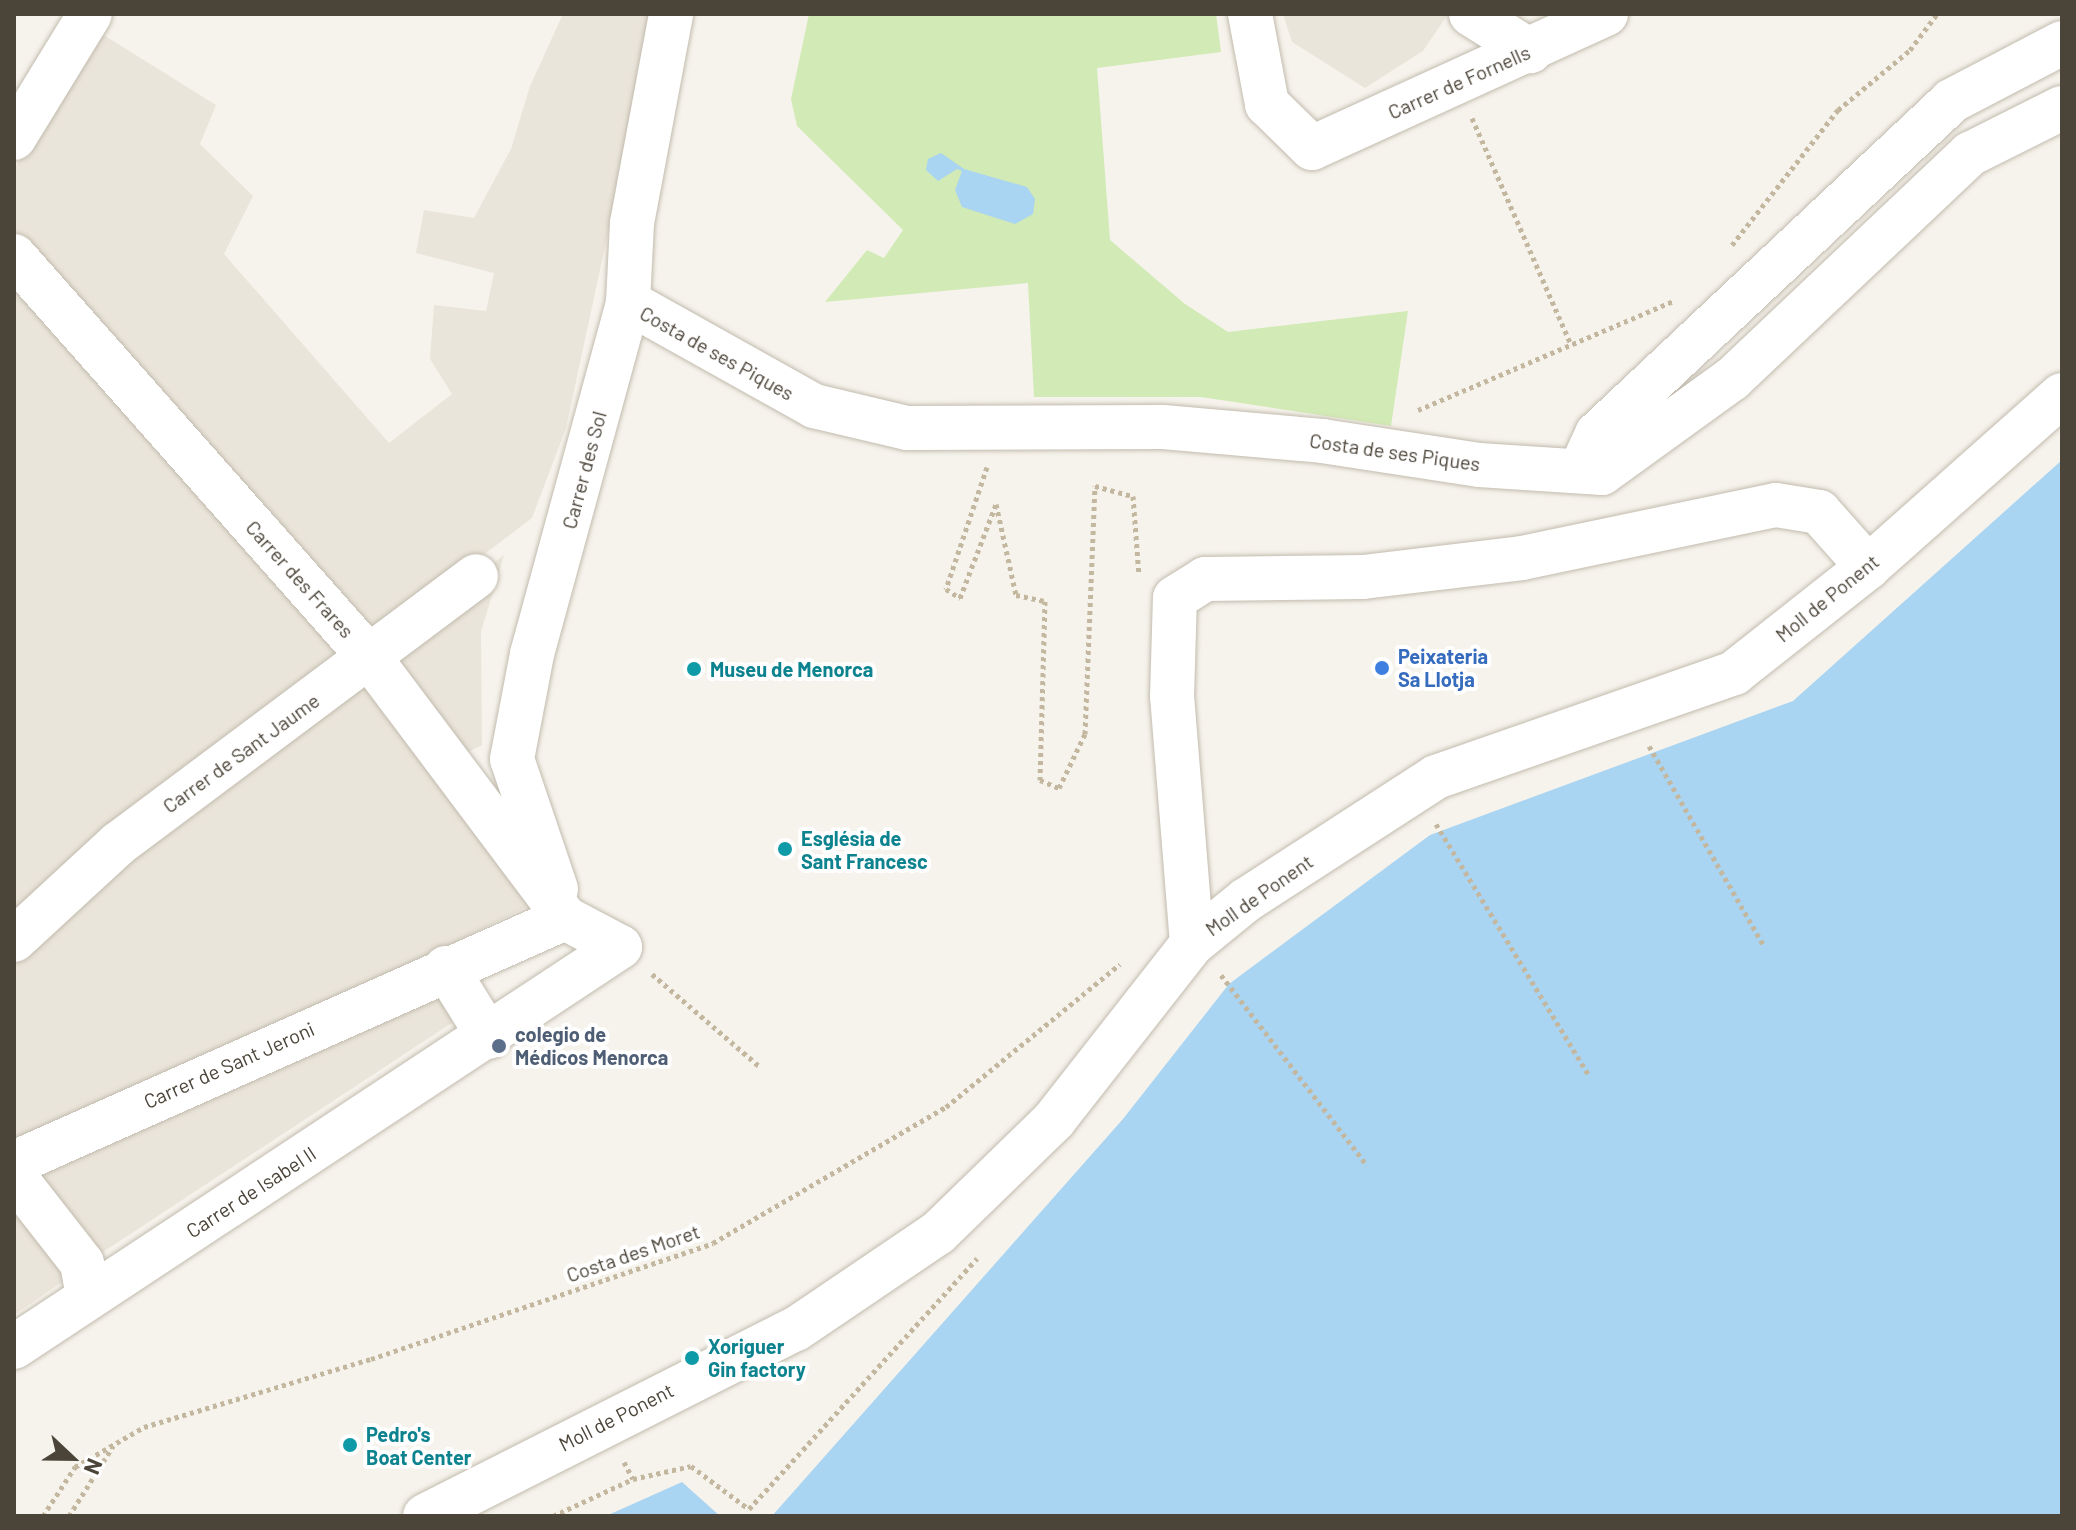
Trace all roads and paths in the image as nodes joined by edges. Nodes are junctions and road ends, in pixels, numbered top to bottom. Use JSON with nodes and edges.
{"nodes":[{"id":1,"x":90,"y":14,"type":"edge"},
{"id":2,"x":671,"y":14,"type":"edge"},
{"id":3,"x":1250,"y":14,"type":"edge"},
{"id":4,"x":1471,"y":14,"type":"edge"},
{"id":5,"x":1606,"y":14,"type":"edge"},
{"id":6,"x":1935,"y":14,"type":"edge"},
{"id":7,"x":2062,"y":43,"type":"edge"},
{"id":8,"x":1530,"y":51,"type":"junction"},
{"id":9,"x":2062,"y":108,"type":"edge"},
{"id":10,"x":1470,"y":114,"type":"dead end"},
{"id":11,"x":14,"y":138,"type":"edge"},
{"id":12,"x":1727,"y":252,"type":"dead end"},
{"id":13,"x":14,"y":256,"type":"edge"},
{"id":14,"x":1677,"y":299,"type":"dead end"},
{"id":15,"x":628,"y":302,"type":"junction"},
{"id":16,"x":1571,"y":345,"type":"junction"},
{"id":17,"x":2062,"y":395,"type":"edge"},
{"id":18,"x":1411,"y":409,"type":"dead end"},
{"id":19,"x":1000,"y":427,"type":"junction"},
{"id":20,"x":1580,"y":471,"type":"junction"},
{"id":21,"x":1868,"y":567,"type":"junction"},
{"id":22,"x":476,"y":576,"type":"dead end"},
{"id":23,"x":1140,"y":590,"type":"dead end"},
{"id":24,"x":370,"y":658,"type":"junction"},
{"id":25,"x":1660,"y":735,"type":"dead end"},
{"id":26,"x":1633,"y":747,"type":"dead end"},
{"id":27,"x":1651,"y":753,"type":"dead end"},
{"id":28,"x":1449,"y":816,"type":"dead end"},
{"id":29,"x":1423,"y":826,"type":"dead end"},
{"id":30,"x":1439,"y":832,"type":"dead end"},
{"id":31,"x":565,"y":918,"type":"junction"},
{"id":32,"x":14,"y":940,"type":"edge"},
{"id":33,"x":1764,"y":946,"type":"dead end"},
{"id":34,"x":620,"y":947,"type":"junction"},
{"id":35,"x":1231,"y":965,"type":"dead end"},
{"id":36,"x":1208,"y":966,"type":"junction"},
{"id":37,"x":446,"y":968,"type":"junction"},
{"id":38,"x":1079,"y":1000,"type":"dead end"},
{"id":39,"x":489,"y":1037,"type":"junction"},
{"id":40,"x":760,"y":1067,"type":"dead end"},
{"id":41,"x":1589,"y":1076,"type":"dead end"},
{"id":42,"x":14,"y":1163,"type":"edge"},
{"id":43,"x":1367,"y":1165,"type":"dead end"},
{"id":44,"x":14,"y":1176,"type":"edge"},
{"id":45,"x":987,"y":1246,"type":"dead end"},
{"id":46,"x":88,"y":1297,"type":"junction"},
{"id":47,"x":14,"y":1347,"type":"edge"},
{"id":48,"x":115,"y":1443,"type":"junction"},
{"id":49,"x":43,"y":1516,"type":"edge"},
{"id":50,"x":69,"y":1516,"type":"edge"},
{"id":51,"x":426,"y":1516,"type":"edge"},
{"id":52,"x":553,"y":1516,"type":"edge"}],
"edges":[{"from":1,"to":11,"type":"street"},
{"from":2,"to":15,"type":"street","name":"Carrer des Sol"},
{"from":3,"to":8,"type":"street","name":"Carrer de Fornells"},
{"from":4,"to":8,"type":"street"},
{"from":5,"to":8,"type":"street","name":"Carrer de Fornells"},
{"from":6,"to":12,"type":"path"},
{"from":7,"to":20,"type":"street"},
{"from":9,"to":20,"type":"street","name":"Costa de ses Piques"},
{"from":10,"to":16,"type":"path"},
{"from":13,"to":24,"type":"street","name":"Carrer des Frares"},
{"from":14,"to":16,"type":"path"},
{"from":15,"to":19,"type":"street","name":"Costa de ses Piques"},
{"from":15,"to":31,"type":"street","name":"Carrer des Sol"},
{"from":16,"to":18,"type":"path"},
{"from":17,"to":21,"type":"street","name":"Moll de Ponent"},
{"from":19,"to":20,"type":"street","name":"Costa de ses Piques"},
{"from":19,"to":23,"type":"path"},
{"from":21,"to":36,"type":"street","name":"Moll de Ponent"},
{"from":21,"to":36,"type":"street"},
{"from":22,"to":24,"type":"street","name":"Carrer de Sant Jaume"},
{"from":24,"to":31,"type":"street","name":"Carrer des Frares"},
{"from":24,"to":32,"type":"street","name":"Carrer de Sant Jaume"},
{"from":25,"to":26,"type":"path"},
{"from":27,"to":33,"type":"path"},
{"from":28,"to":29,"type":"path"},
{"from":30,"to":41,"type":"path"},
{"from":31,"to":34,"type":"street"},
{"from":31,"to":37,"type":"street","name":"Carrer de Sant Jeroni"},
{"from":34,"to":39,"type":"street","name":"Carrer de Isabel II"},
{"from":34,"to":40,"type":"path"},
{"from":35,"to":36,"type":"path"},
{"from":36,"to":43,"type":"path"},
{"from":36,"to":51,"type":"street","name":"Moll de Ponent"},
{"from":37,"to":39,"type":"street"},
{"from":37,"to":42,"type":"street","name":"Carrer de Sant Jeroni"},
{"from":38,"to":48,"type":"path","name":"Costa des Moret"},
{"from":39,"to":46,"type":"street","name":"Carrer de Isabel II"},
{"from":44,"to":46,"type":"street"},
{"from":45,"to":52,"type":"path"},
{"from":46,"to":47,"type":"street","name":"Carrer de Isabel II"},
{"from":48,"to":49,"type":"path","name":"Costa des Moret"},
{"from":48,"to":50,"type":"path"}]}
